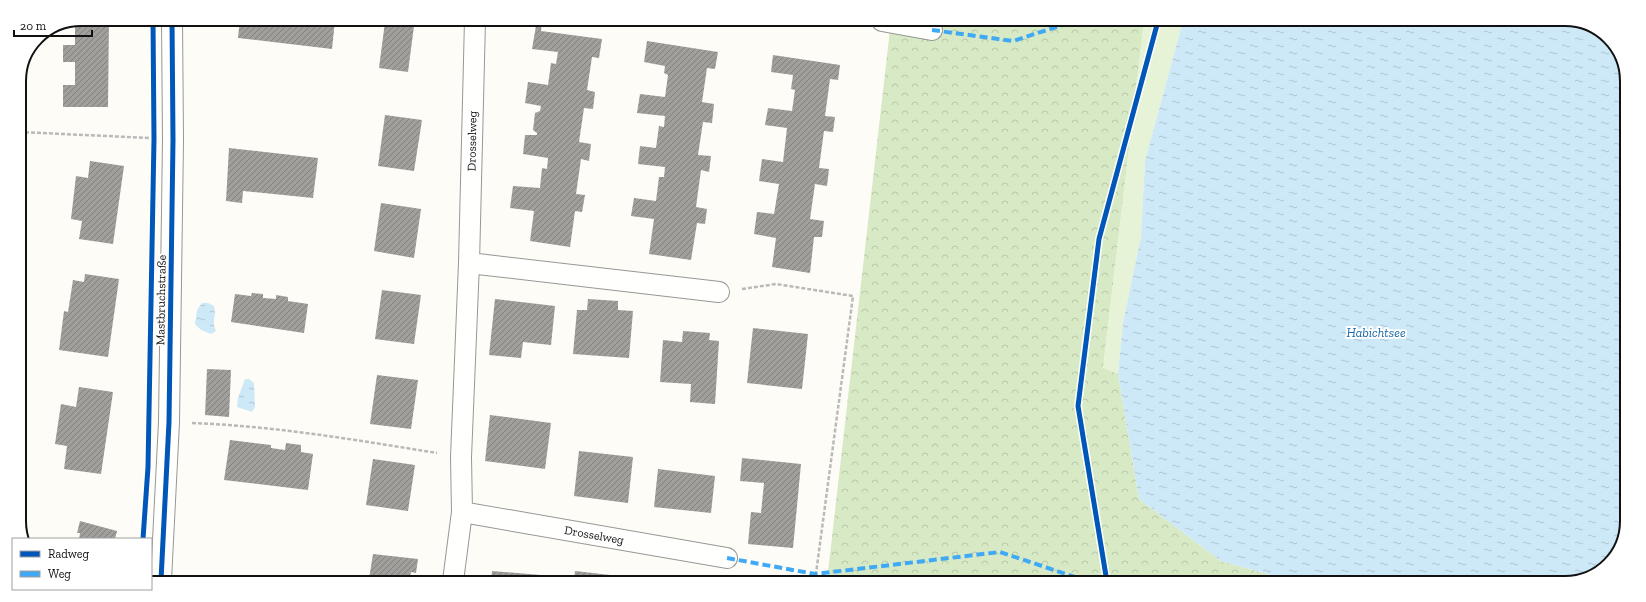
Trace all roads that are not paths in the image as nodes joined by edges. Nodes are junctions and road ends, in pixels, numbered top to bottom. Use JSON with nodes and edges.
{"nodes":[{"id":1,"x":172,"y":26,"type":"edge"},
{"id":2,"x":475,"y":26,"type":"edge"},
{"id":3,"x":910,"y":26,"type":"edge"},
{"id":4,"x":932,"y":30,"type":"dead end"},
{"id":5,"x":469,"y":263,"type":"junction"},
{"id":6,"x":719,"y":292,"type":"road end"},
{"id":7,"x":462,"y":512,"type":"junction"},
{"id":8,"x":727,"y":558,"type":"dead end"},
{"id":9,"x":161,"y":576,"type":"edge"},
{"id":10,"x":455,"y":576,"type":"edge"}],
"edges":[{"from":1,"to":9,"type":"street","name":"Mastbruchstraße"},
{"from":2,"to":5,"type":"street","name":"Drosselweg"},
{"from":3,"to":4,"type":"street"},
{"from":5,"to":6,"type":"street"},
{"from":5,"to":7,"type":"street","name":"Drosselweg"},
{"from":7,"to":8,"type":"street","name":"Drosselweg"},
{"from":7,"to":10,"type":"street","name":"Drosselweg"}]}
